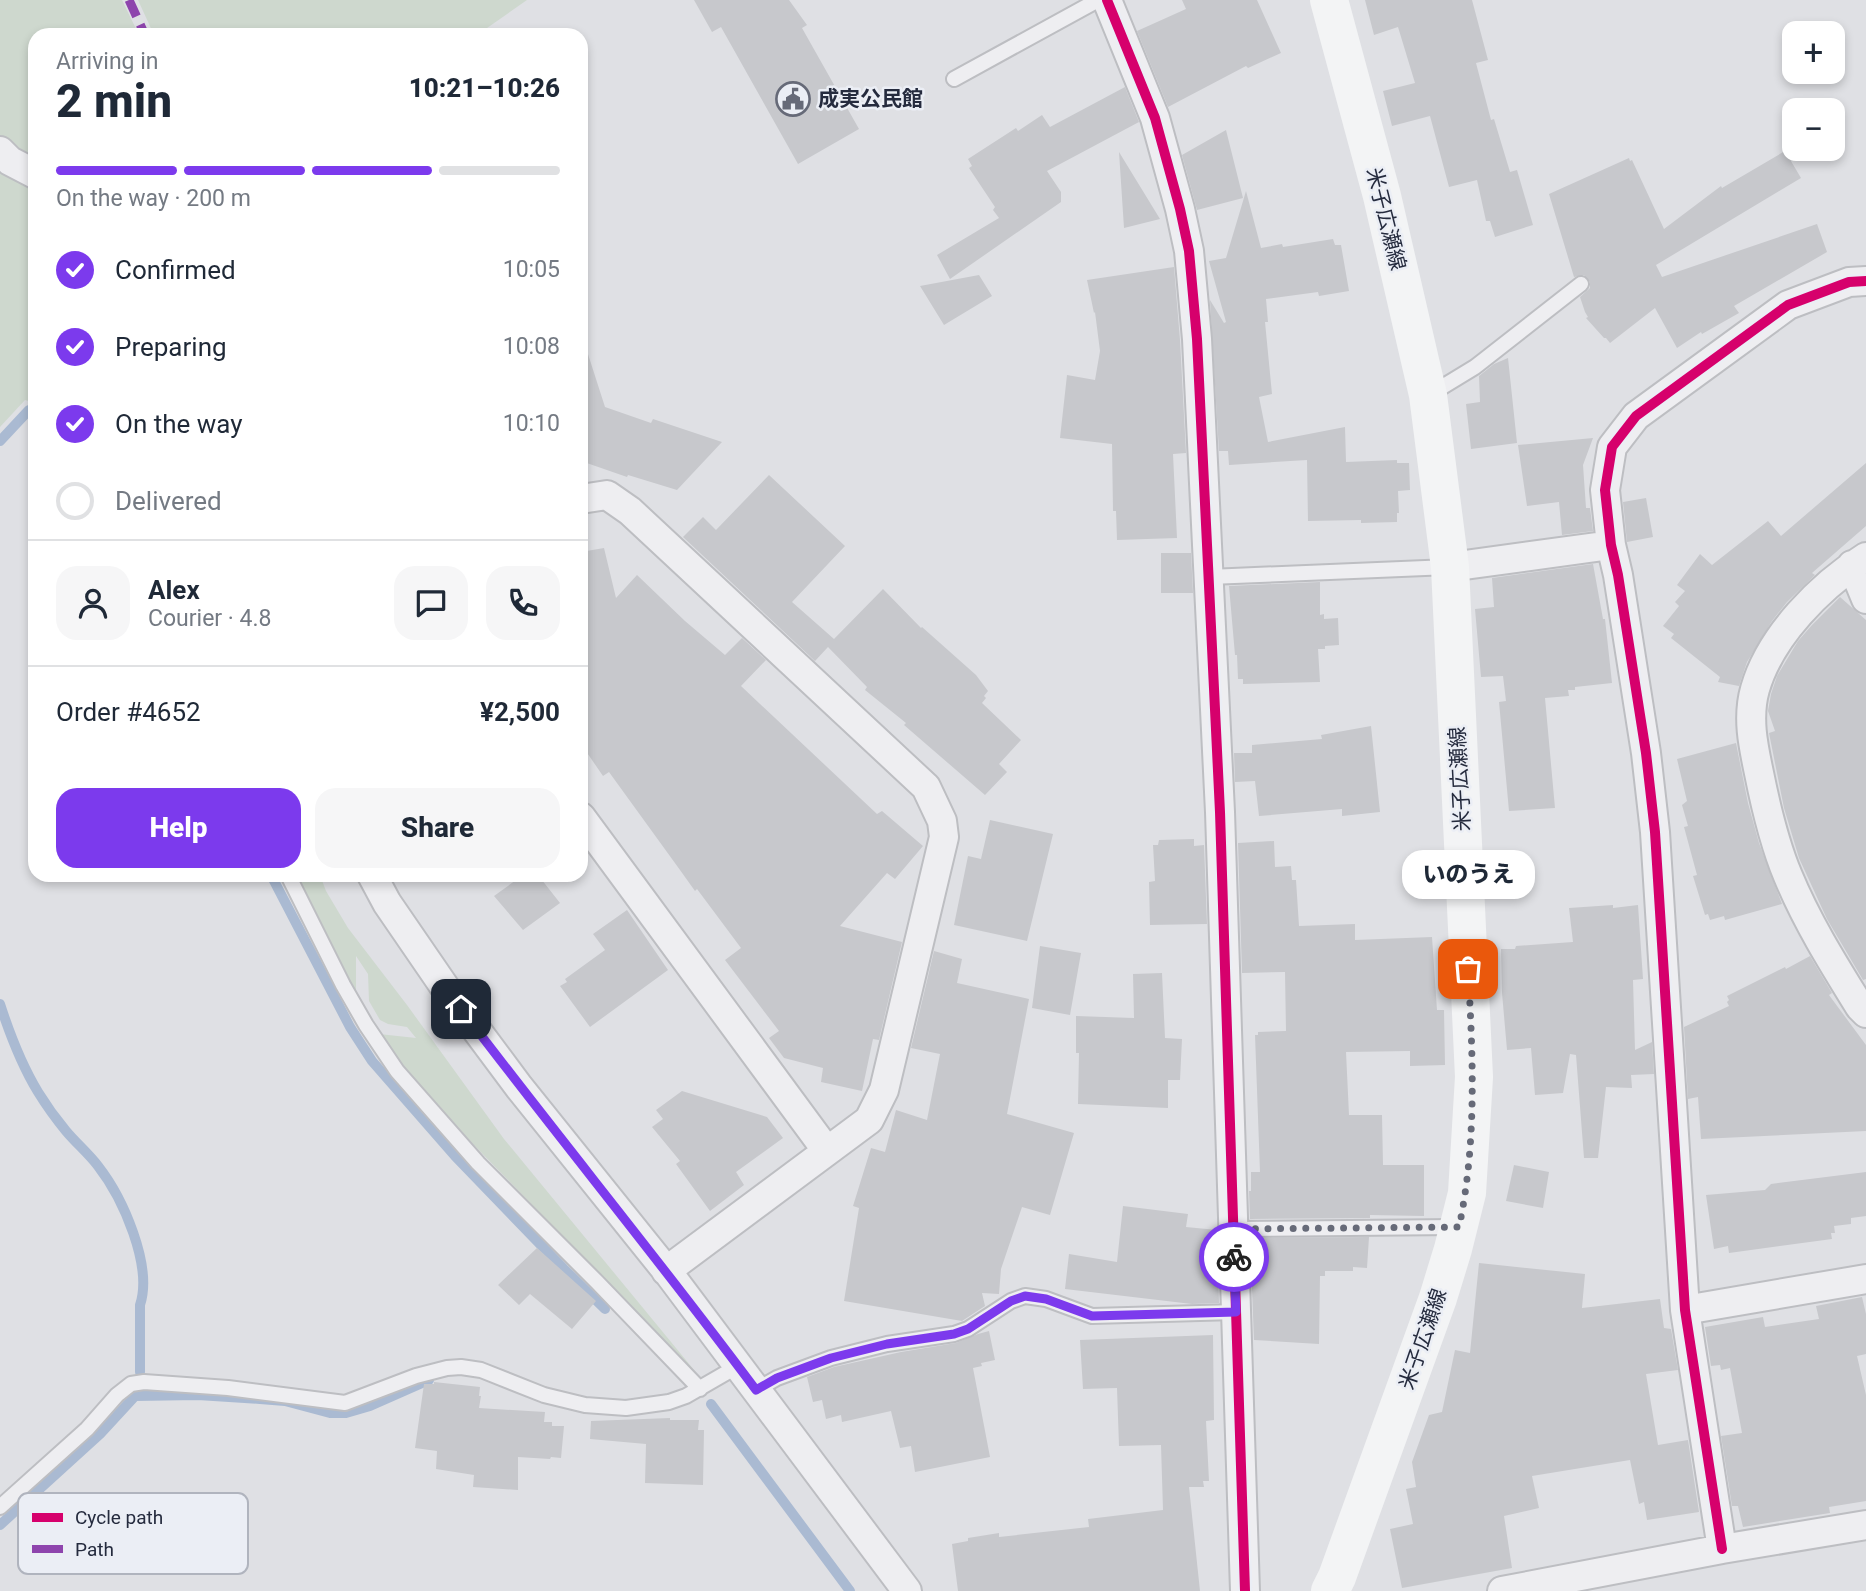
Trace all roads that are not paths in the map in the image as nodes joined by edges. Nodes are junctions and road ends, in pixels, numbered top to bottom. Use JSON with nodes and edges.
{"nodes":[{"id":1,"x":1098,"y":0,"type":"edge"},
{"id":2,"x":1107,"y":0,"type":"edge"},
{"id":3,"x":1329,"y":0,"type":"edge"},
{"id":4,"x":954,"y":79,"type":"dead end"},
{"id":5,"x":3,"y":162,"type":"edge"},
{"id":6,"x":28,"y":171,"type":"edge"},
{"id":7,"x":1866,"y":281,"type":"edge"},
{"id":8,"x":1581,"y":284,"type":"dead end"},
{"id":9,"x":1428,"y":396,"type":"junction"},
{"id":10,"x":588,"y":498,"type":"edge"},
{"id":11,"x":1611,"y":545,"type":"junction"},
{"id":12,"x":1859,"y":561,"type":"edge"},
{"id":13,"x":1450,"y":568,"type":"junction"},
{"id":14,"x":1209,"y":577,"type":"junction"},
{"id":15,"x":1866,"y":599,"type":"edge"},
{"id":16,"x":588,"y":827,"type":"edge"},
{"id":17,"x":291,"y":882,"type":"edge"},
{"id":18,"x":376,"y":882,"type":"edge"},
{"id":19,"x":1866,"y":1013,"type":"edge"},
{"id":20,"x":827,"y":1151,"type":"junction"},
{"id":21,"x":1459,"y":1227,"type":"junction"},
{"id":22,"x":1233,"y":1229,"type":"junction"},
{"id":23,"x":666,"y":1271,"type":"junction"},
{"id":24,"x":1866,"y":1279,"type":"edge"},
{"id":25,"x":1685,"y":1310,"type":"junction"},
{"id":26,"x":1236,"y":1312,"type":"junction"},
{"id":27,"x":738,"y":1366,"type":"junction"},
{"id":28,"x":700,"y":1389,"type":"junction"},
{"id":29,"x":756,"y":1390,"type":"junction"},
{"id":30,"x":0,"y":1507,"type":"edge"},
{"id":31,"x":1866,"y":1525,"type":"edge"},
{"id":32,"x":1721,"y":1549,"type":"junction"},
{"id":33,"x":907,"y":1591,"type":"edge"},
{"id":34,"x":1245,"y":1591,"type":"edge"},
{"id":35,"x":1330,"y":1591,"type":"edge"},
{"id":36,"x":1502,"y":1591,"type":"edge"}],
"edges":[{"from":1,"to":4,"type":"lane"},
{"from":2,"to":14,"type":"street"},
{"from":3,"to":9,"type":"main road","name":"米子広瀬線"},
{"from":5,"to":6,"type":"street"},
{"from":7,"to":11,"type":"street"},
{"from":8,"to":9,"type":"lane"},
{"from":9,"to":13,"type":"main road","name":"米子広瀬線"},
{"from":10,"to":20,"type":"street"},
{"from":11,"to":13,"type":"street"},
{"from":11,"to":25,"type":"street"},
{"from":12,"to":15,"type":"street"},
{"from":12,"to":19,"type":"street"},
{"from":13,"to":14,"type":"lane"},
{"from":13,"to":21,"type":"main road","name":"米子広瀬線"},
{"from":14,"to":22,"type":"street"},
{"from":16,"to":20,"type":"street"},
{"from":17,"to":28,"type":"lane"},
{"from":18,"to":23,"type":"street"},
{"from":20,"to":23,"type":"street"},
{"from":21,"to":22,"type":"lane"},
{"from":21,"to":35,"type":"main road","name":"米子広瀬線"},
{"from":22,"to":26,"type":"street"},
{"from":23,"to":27,"type":"street"},
{"from":24,"to":25,"type":"street"},
{"from":25,"to":32,"type":"street"},
{"from":26,"to":29,"type":"lane"},
{"from":26,"to":34,"type":"street"},
{"from":27,"to":28,"type":"lane"},
{"from":27,"to":29,"type":"street"},
{"from":28,"to":30,"type":"lane"},
{"from":29,"to":33,"type":"street"},
{"from":31,"to":32,"type":"street"},
{"from":32,"to":36,"type":"street"}]}
